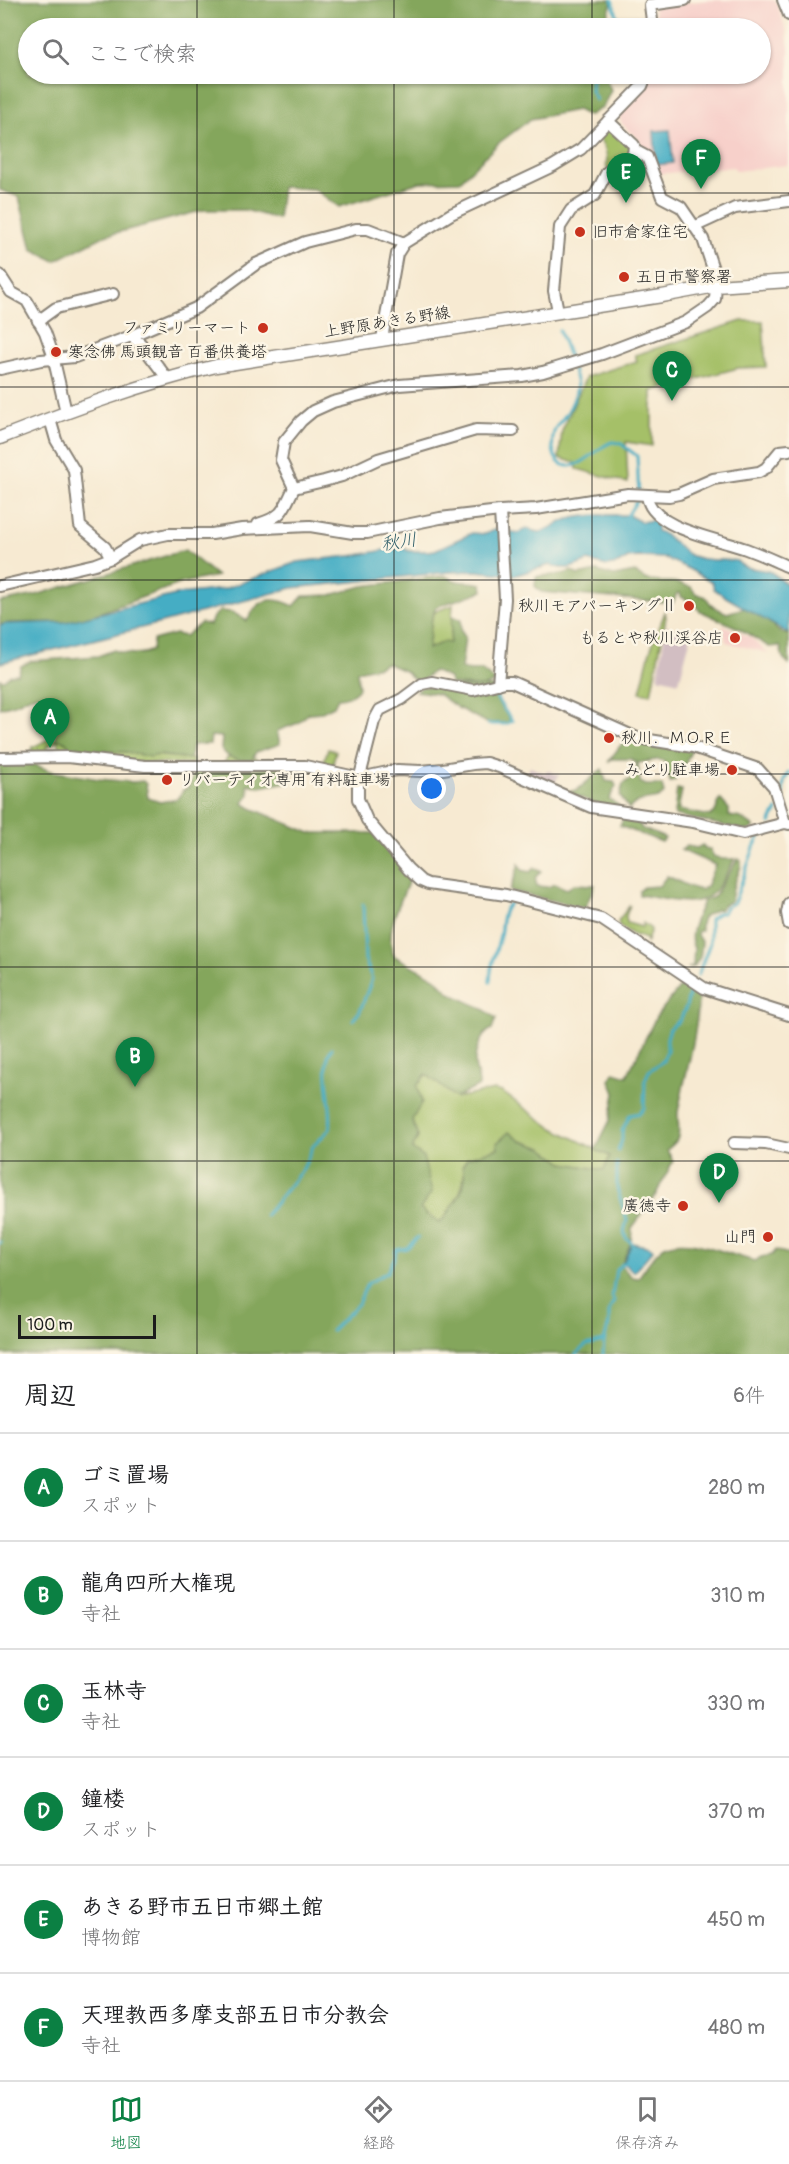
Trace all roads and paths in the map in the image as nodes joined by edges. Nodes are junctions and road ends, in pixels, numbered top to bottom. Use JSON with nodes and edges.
{"nodes":[{"id":1,"x":680,"y":0,"type":"edge"},
{"id":2,"x":783,"y":0,"type":"edge"},
{"id":3,"x":789,"y":15,"type":"edge"},
{"id":4,"x":652,"y":18,"type":"edge"},
{"id":5,"x":643,"y":84,"type":"edge"},
{"id":6,"x":608,"y":121,"type":"junction"},
{"id":7,"x":634,"y":150,"type":"junction"},
{"id":8,"x":789,"y":201,"type":"edge"},
{"id":9,"x":696,"y":226,"type":"junction"},
{"id":10,"x":404,"y":243,"type":"junction"},
{"id":11,"x":0,"y":275,"type":"edge"},
{"id":12,"x":789,"y":281,"type":"edge"},
{"id":13,"x":716,"y":286,"type":"junction"},
{"id":14,"x":113,"y":294,"type":"dead end"},
{"id":15,"x":558,"y":311,"type":"junction"},
{"id":16,"x":38,"y":321,"type":"junction"},
{"id":17,"x":131,"y":336,"type":"junction"},
{"id":18,"x":382,"y":339,"type":"junction"},
{"id":19,"x":53,"y":359,"type":"junction"},
{"id":20,"x":0,"y":369,"type":"edge"},
{"id":21,"x":167,"y":378,"type":"junction"},
{"id":22,"x":66,"y":412,"type":"junction"},
{"id":23,"x":50,"y":418,"type":"junction"},
{"id":24,"x":513,"y":431,"type":"dead end"},
{"id":25,"x":0,"y":438,"type":"edge"},
{"id":26,"x":789,"y":450,"type":"edge"},
{"id":27,"x":294,"y":488,"type":"junction"},
{"id":28,"x":643,"y":495,"type":"junction"},
{"id":29,"x":501,"y":513,"type":"junction"},
{"id":30,"x":254,"y":529,"type":"junction"},
{"id":31,"x":111,"y":558,"type":"junction"},
{"id":32,"x":789,"y":567,"type":"edge"},
{"id":33,"x":0,"y":586,"type":"edge"},
{"id":34,"x":498,"y":684,"type":"junction"},
{"id":35,"x":0,"y":758,"type":"edge"},
{"id":36,"x":360,"y":778,"type":"junction"},
{"id":37,"x":787,"y":823,"type":"edge"},
{"id":38,"x":789,"y":903,"type":"edge"},
{"id":39,"x":789,"y":924,"type":"edge"},
{"id":40,"x":789,"y":1015,"type":"edge"},
{"id":41,"x":734,"y":1143,"type":"dead end"},
{"id":42,"x":789,"y":1149,"type":"edge"}],
"edges":[{"from":1,"to":4,"type":"street"},
{"from":2,"to":3,"type":"street"},
{"from":5,"to":6,"type":"street"},
{"from":6,"to":7,"type":"street"},
{"from":6,"to":10,"type":"street"},
{"from":7,"to":9,"type":"street"},
{"from":7,"to":15,"type":"street"},
{"from":8,"to":9,"type":"street"},
{"from":9,"to":13,"type":"street"},
{"from":10,"to":17,"type":"street"},
{"from":10,"to":18,"type":"street"},
{"from":11,"to":16,"type":"street"},
{"from":12,"to":13,"type":"main road","name":"上野原あきる野線"},
{"from":13,"to":15,"type":"main road","name":"上野原あきる野線"},
{"from":13,"to":27,"type":"street"},
{"from":14,"to":16,"type":"street"},
{"from":15,"to":18,"type":"main road","name":"上野原あきる野線"},
{"from":16,"to":19,"type":"street"},
{"from":17,"to":19,"type":"street"},
{"from":17,"to":21,"type":"street"},
{"from":18,"to":21,"type":"main road","name":"上野原あきる野線"},
{"from":19,"to":20,"type":"street"},
{"from":19,"to":22,"type":"street"},
{"from":21,"to":22,"type":"main road","name":"上野原あきる野線"},
{"from":22,"to":23,"type":"main road","name":"上野原あきる野線"},
{"from":23,"to":25,"type":"main road","name":"上野原あきる野線"},
{"from":23,"to":31,"type":"street"},
{"from":24,"to":27,"type":"street"},
{"from":26,"to":28,"type":"street"},
{"from":27,"to":30,"type":"street"},
{"from":28,"to":29,"type":"street"},
{"from":28,"to":32,"type":"street"},
{"from":29,"to":30,"type":"street"},
{"from":29,"to":34,"type":"street"},
{"from":30,"to":31,"type":"street"},
{"from":31,"to":33,"type":"street"},
{"from":34,"to":36,"type":"street"},
{"from":34,"to":37,"type":"street"},
{"from":35,"to":36,"type":"street"},
{"from":36,"to":37,"type":"street"},
{"from":36,"to":40,"type":"street"},
{"from":38,"to":39,"type":"street"},
{"from":41,"to":42,"type":"street"}]}
